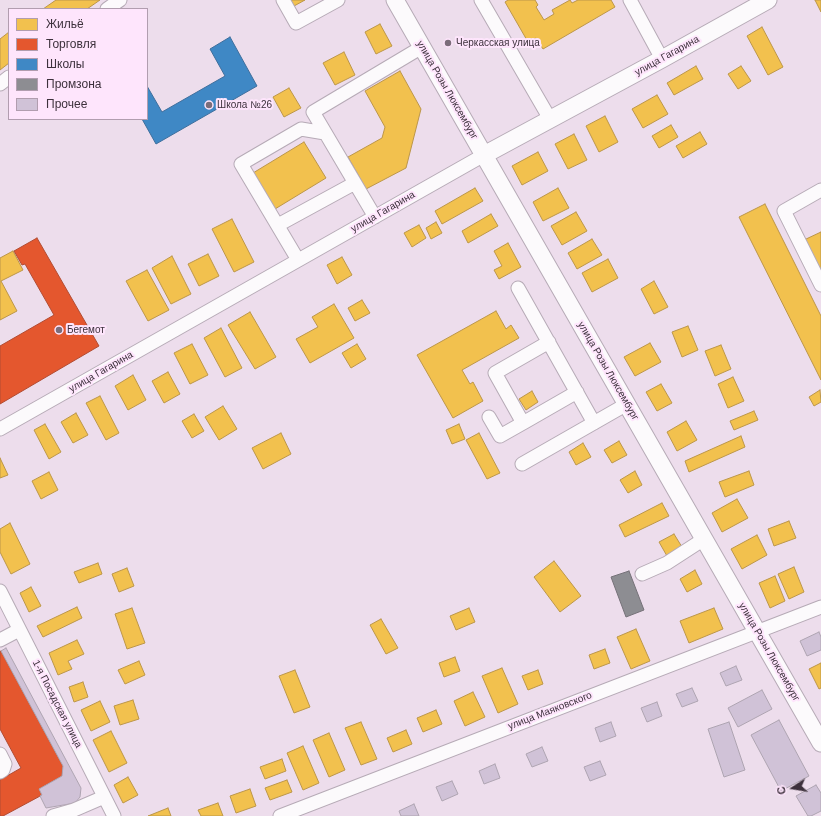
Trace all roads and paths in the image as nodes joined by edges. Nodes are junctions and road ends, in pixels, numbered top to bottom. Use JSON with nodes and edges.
{"nodes":[{"id":1,"x":120,"y":0,"type":"edge"},
{"id":2,"x":284,"y":0,"type":"edge"},
{"id":3,"x":338,"y":0,"type":"edge"},
{"id":4,"x":395,"y":0,"type":"edge"},
{"id":5,"x":481,"y":0,"type":"edge"},
{"id":6,"x":630,"y":0,"type":"edge"},
{"id":7,"x":768,"y":0,"type":"edge"},
{"id":8,"x":108,"y":8,"type":"edge"},
{"id":9,"x":422,"y":47,"type":"junction"},
{"id":10,"x":662,"y":59,"type":"junction"},
{"id":11,"x":550,"y":119,"type":"junction"},
{"id":12,"x":325,"y":133,"type":"junction"},
{"id":13,"x":484,"y":155,"type":"junction"},
{"id":14,"x":355,"y":183,"type":"junction"},
{"id":15,"x":821,"y":190,"type":"edge"},
{"id":16,"x":375,"y":217,"type":"junction"},
{"id":17,"x":278,"y":226,"type":"junction"},
{"id":18,"x":298,"y":260,"type":"junction"},
{"id":19,"x":821,"y":286,"type":"edge"},
{"id":20,"x":518,"y":288,"type":"dead end"},
{"id":21,"x":549,"y":342,"type":"junction"},
{"id":22,"x":577,"y":392,"type":"junction"},
{"id":23,"x":627,"y":404,"type":"junction"},
{"id":24,"x":489,"y":417,"type":"dead end"},
{"id":25,"x":523,"y":423,"type":"junction"},
{"id":26,"x":594,"y":423,"type":"junction"},
{"id":27,"x":0,"y":429,"type":"edge"},
{"id":28,"x":522,"y":464,"type":"dead end"},
{"id":29,"x":704,"y":539,"type":"junction"},
{"id":30,"x":642,"y":574,"type":"dead end"},
{"id":31,"x":0,"y":591,"type":"edge"},
{"id":32,"x":821,"y":607,"type":"edge"},
{"id":33,"x":5,"y":613,"type":"edge"},
{"id":34,"x":19,"y":630,"type":"junction"},
{"id":35,"x":757,"y":631,"type":"junction"},
{"id":36,"x":0,"y":640,"type":"edge"},
{"id":37,"x":821,"y":743,"type":"edge"},
{"id":38,"x":0,"y":754,"type":"edge"},
{"id":39,"x":0,"y":772,"type":"edge"},
{"id":40,"x":104,"y":797,"type":"junction"},
{"id":41,"x":53,"y":816,"type":"edge"},
{"id":42,"x":114,"y":816,"type":"edge"},
{"id":43,"x":280,"y":816,"type":"edge"}],
"edges":[{"from":1,"to":8,"type":"street"},
{"from":2,"to":3,"type":"street"},
{"from":4,"to":9,"type":"main road","name":"улица Розы Люксембург"},
{"from":5,"to":11,"type":"street"},
{"from":6,"to":10,"type":"street"},
{"from":7,"to":10,"type":"main road","name":"улица Гагарина"},
{"from":9,"to":12,"type":"street"},
{"from":9,"to":13,"type":"main road","name":"улица Розы Люксембург"},
{"from":10,"to":11,"type":"main road","name":"улица Гагарина"},
{"from":11,"to":13,"type":"main road","name":"улица Гагарина"},
{"from":12,"to":14,"type":"street"},
{"from":12,"to":17,"type":"street"},
{"from":13,"to":16,"type":"street","name":"улица Гагарина"},
{"from":13,"to":23,"type":"main road","name":"улица Розы Люксембург"},
{"from":14,"to":16,"type":"street"},
{"from":14,"to":17,"type":"street"},
{"from":15,"to":19,"type":"street"},
{"from":16,"to":18,"type":"street","name":"улица Гагарина"},
{"from":17,"to":18,"type":"street"},
{"from":18,"to":27,"type":"street","name":"улица Гагарина"},
{"from":20,"to":21,"type":"street"},
{"from":21,"to":22,"type":"street"},
{"from":21,"to":25,"type":"street"},
{"from":22,"to":25,"type":"street"},
{"from":22,"to":26,"type":"street"},
{"from":23,"to":26,"type":"street"},
{"from":23,"to":29,"type":"main road","name":"улица Розы Люксембург"},
{"from":24,"to":25,"type":"street"},
{"from":26,"to":28,"type":"street"},
{"from":29,"to":30,"type":"street"},
{"from":29,"to":35,"type":"main road","name":"улица Розы Люксембург"},
{"from":31,"to":33,"type":"street","name":"1-я Посадская улица"},
{"from":32,"to":35,"type":"street","name":"улица Маяковского"},
{"from":33,"to":34,"type":"street","name":"1-я Посадская улица"},
{"from":34,"to":36,"type":"street"},
{"from":34,"to":40,"type":"street","name":"1-я Посадская улица"},
{"from":35,"to":37,"type":"main road","name":"улица Розы Люксембург"},
{"from":35,"to":43,"type":"street","name":"улица Маяковского"},
{"from":38,"to":39,"type":"street"},
{"from":40,"to":41,"type":"street"},
{"from":40,"to":42,"type":"street","name":"1-я Посадская улица"}]}
